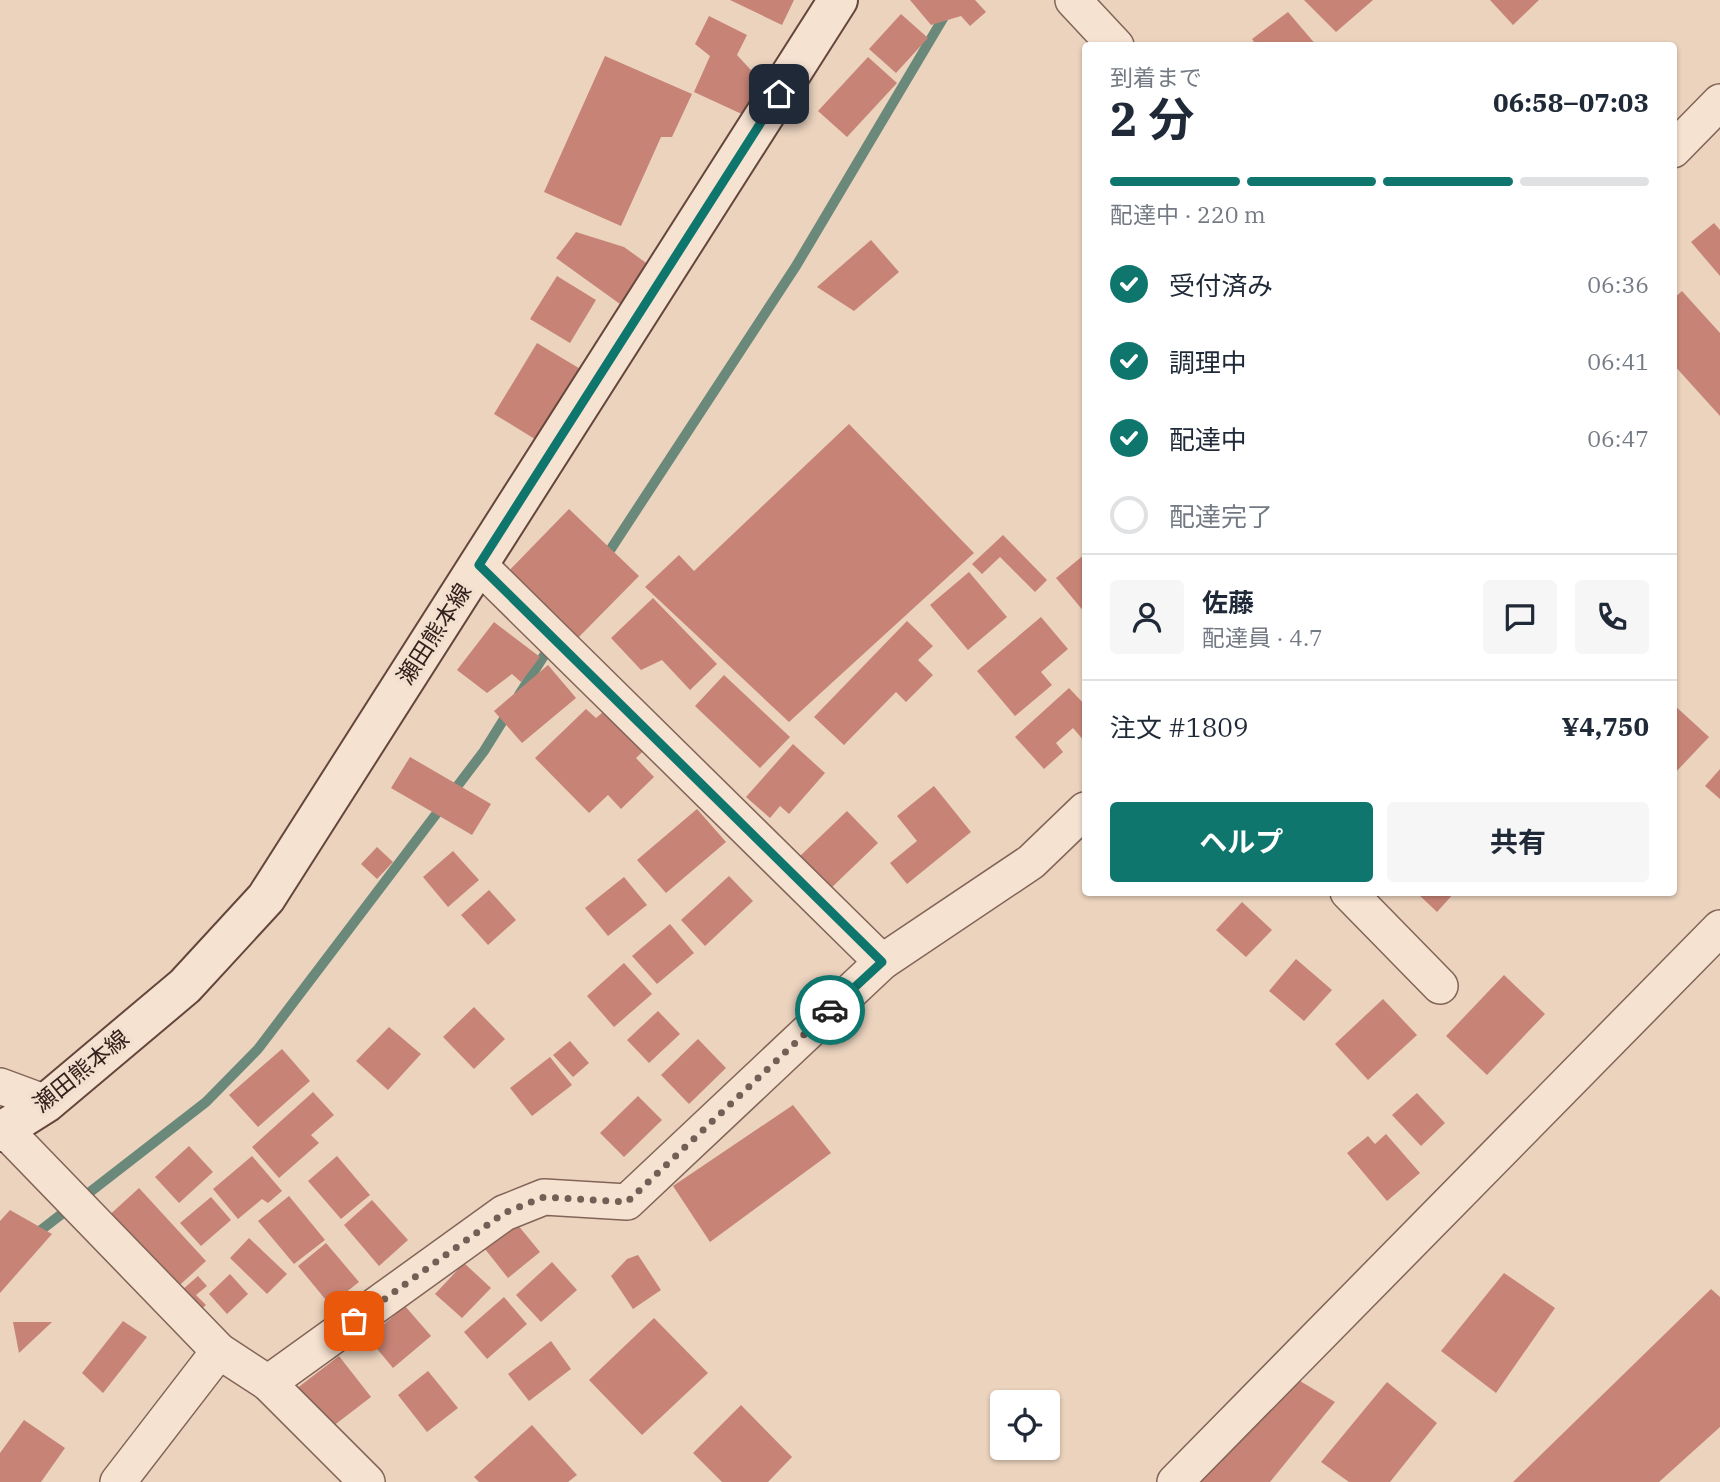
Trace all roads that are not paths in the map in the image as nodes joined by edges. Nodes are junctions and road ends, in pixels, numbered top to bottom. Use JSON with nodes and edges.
{"nodes":[{"id":1,"x":838,"y":0,"type":"edge"},
{"id":2,"x":1073,"y":0,"type":"edge"},
{"id":3,"x":1112,"y":42,"type":"edge"},
{"id":4,"x":1720,"y":102,"type":"edge"},
{"id":5,"x":1677,"y":145,"type":"edge"},
{"id":6,"x":479,"y":565,"type":"junction"},
{"id":7,"x":1082,"y":813,"type":"edge"},
{"id":8,"x":1352,"y":896,"type":"edge"},
{"id":9,"x":1720,"y":928,"type":"edge"},
{"id":10,"x":882,"y":962,"type":"junction"},
{"id":11,"x":1440,"y":986,"type":"dead end"},
{"id":12,"x":0,"y":1086,"type":"edge"},
{"id":13,"x":47,"y":1103,"type":"junction"},
{"id":14,"x":2,"y":1130,"type":"edge"},
{"id":15,"x":219,"y":1351,"type":"junction"},
{"id":16,"x":268,"y":1383,"type":"junction"},
{"id":17,"x":118,"y":1482,"type":"edge"},
{"id":18,"x":367,"y":1482,"type":"edge"},
{"id":19,"x":1175,"y":1482,"type":"edge"}],
"edges":[{"from":1,"to":6,"type":"main road","name":"瀬田熊本線"},
{"from":2,"to":3,"type":"street"},
{"from":4,"to":5,"type":"street"},
{"from":6,"to":10,"type":"street"},
{"from":6,"to":13,"type":"main road","name":"瀬田熊本線"},
{"from":7,"to":10,"type":"street"},
{"from":8,"to":11,"type":"street"},
{"from":9,"to":19,"type":"street"},
{"from":10,"to":16,"type":"street"},
{"from":12,"to":13,"type":"street"},
{"from":13,"to":14,"type":"main road","name":"瀬田熊本線"},
{"from":14,"to":15,"type":"street"},
{"from":15,"to":16,"type":"street"},
{"from":15,"to":17,"type":"street"},
{"from":16,"to":18,"type":"street"}]}
